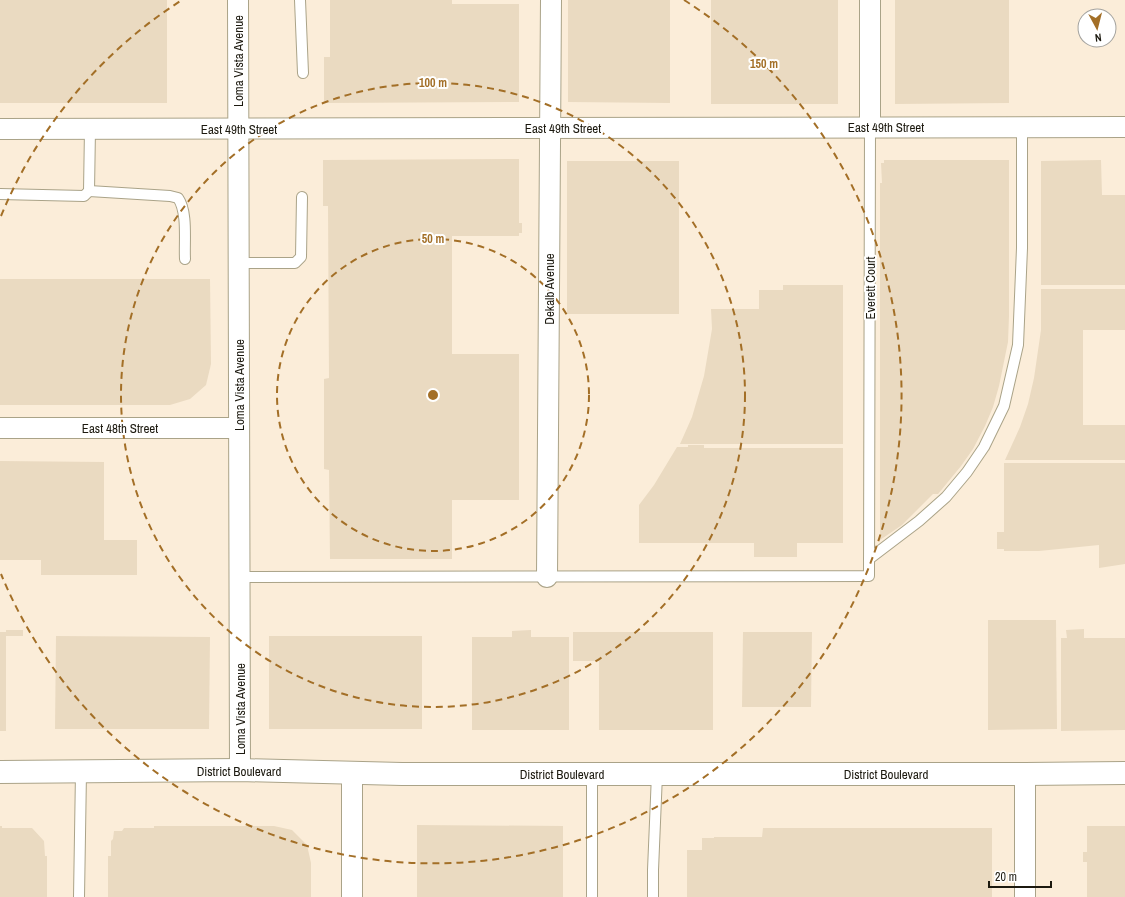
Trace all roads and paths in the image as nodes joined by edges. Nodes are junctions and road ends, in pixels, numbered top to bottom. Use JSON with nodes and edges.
{"nodes":[{"id":1,"x":238,"y":0,"type":"edge"},
{"id":2,"x":300,"y":0,"type":"edge"},
{"id":3,"x":551,"y":0,"type":"edge"},
{"id":4,"x":870,"y":0,"type":"edge"},
{"id":5,"x":303,"y":73,"type":"dead end"},
{"id":6,"x":1022,"y":127,"type":"junction"},
{"id":7,"x":1125,"y":127,"type":"edge"},
{"id":8,"x":550,"y":128,"type":"junction"},
{"id":9,"x":870,"y":128,"type":"junction"},
{"id":10,"x":0,"y":129,"type":"edge"},
{"id":11,"x":90,"y":129,"type":"junction"},
{"id":12,"x":238,"y":129,"type":"junction"},
{"id":13,"x":89,"y":191,"type":"junction"},
{"id":14,"x":0,"y":194,"type":"edge"},
{"id":15,"x":302,"y":197,"type":"dead end"},
{"id":16,"x":184,"y":259,"type":"dead end"},
{"id":17,"x":239,"y":263,"type":"junction"},
{"id":18,"x":0,"y":428,"type":"edge"},
{"id":19,"x":240,"y":428,"type":"junction"},
{"id":20,"x":869,"y":559,"type":"junction"},
{"id":21,"x":240,"y":577,"type":"junction"},
{"id":22,"x":547,"y":577,"type":"junction"},
{"id":23,"x":240,"y":770,"type":"junction"},
{"id":24,"x":0,"y":772,"type":"edge"},
{"id":25,"x":81,"y":772,"type":"junction"},
{"id":26,"x":352,"y":773,"type":"junction"},
{"id":27,"x":1125,"y":773,"type":"edge"},
{"id":28,"x":592,"y":774,"type":"junction"},
{"id":29,"x":657,"y":774,"type":"junction"},
{"id":30,"x":1025,"y":774,"type":"junction"},
{"id":31,"x":79,"y":897,"type":"edge"},
{"id":32,"x":352,"y":897,"type":"edge"},
{"id":33,"x":592,"y":897,"type":"edge"},
{"id":34,"x":653,"y":897,"type":"edge"},
{"id":35,"x":1025,"y":897,"type":"edge"}],
"edges":[{"from":1,"to":12,"type":"street","name":"Loma Vista Avenue"},
{"from":2,"to":5,"type":"lane"},
{"from":3,"to":8,"type":"street","name":"Dekalb Avenue"},
{"from":4,"to":9,"type":"street","name":"Everett Court"},
{"from":6,"to":7,"type":"street","name":"East 49th Street"},
{"from":6,"to":9,"type":"street","name":"East 49th Street"},
{"from":6,"to":20,"type":"lane"},
{"from":8,"to":9,"type":"street","name":"East 49th Street"},
{"from":8,"to":12,"type":"street","name":"East 49th Street"},
{"from":8,"to":22,"type":"street","name":"Dekalb Avenue"},
{"from":9,"to":20,"type":"lane","name":"Everett Court"},
{"from":10,"to":11,"type":"street","name":"East 49th Street"},
{"from":11,"to":12,"type":"street","name":"East 49th Street"},
{"from":11,"to":13,"type":"lane"},
{"from":12,"to":17,"type":"street","name":"Loma Vista Avenue"},
{"from":13,"to":14,"type":"lane"},
{"from":13,"to":16,"type":"lane"},
{"from":15,"to":17,"type":"lane"},
{"from":17,"to":19,"type":"street","name":"Loma Vista Avenue"},
{"from":18,"to":19,"type":"street","name":"East 48th Street"},
{"from":19,"to":21,"type":"street","name":"Loma Vista Avenue"},
{"from":20,"to":22,"type":"lane","name":"Everett Court"},
{"from":21,"to":22,"type":"lane"},
{"from":21,"to":23,"type":"street","name":"Loma Vista Avenue"},
{"from":23,"to":25,"type":"main road","name":"District Boulevard"},
{"from":23,"to":26,"type":"main road","name":"District Boulevard"},
{"from":24,"to":25,"type":"main road","name":"District Boulevard"},
{"from":25,"to":31,"type":"lane"},
{"from":26,"to":28,"type":"main road","name":"District Boulevard"},
{"from":26,"to":32,"type":"street"},
{"from":27,"to":30,"type":"main road","name":"District Boulevard"},
{"from":28,"to":29,"type":"main road","name":"District Boulevard"},
{"from":28,"to":33,"type":"lane"},
{"from":29,"to":30,"type":"main road","name":"District Boulevard"},
{"from":29,"to":34,"type":"lane"},
{"from":30,"to":35,"type":"street"}]}
